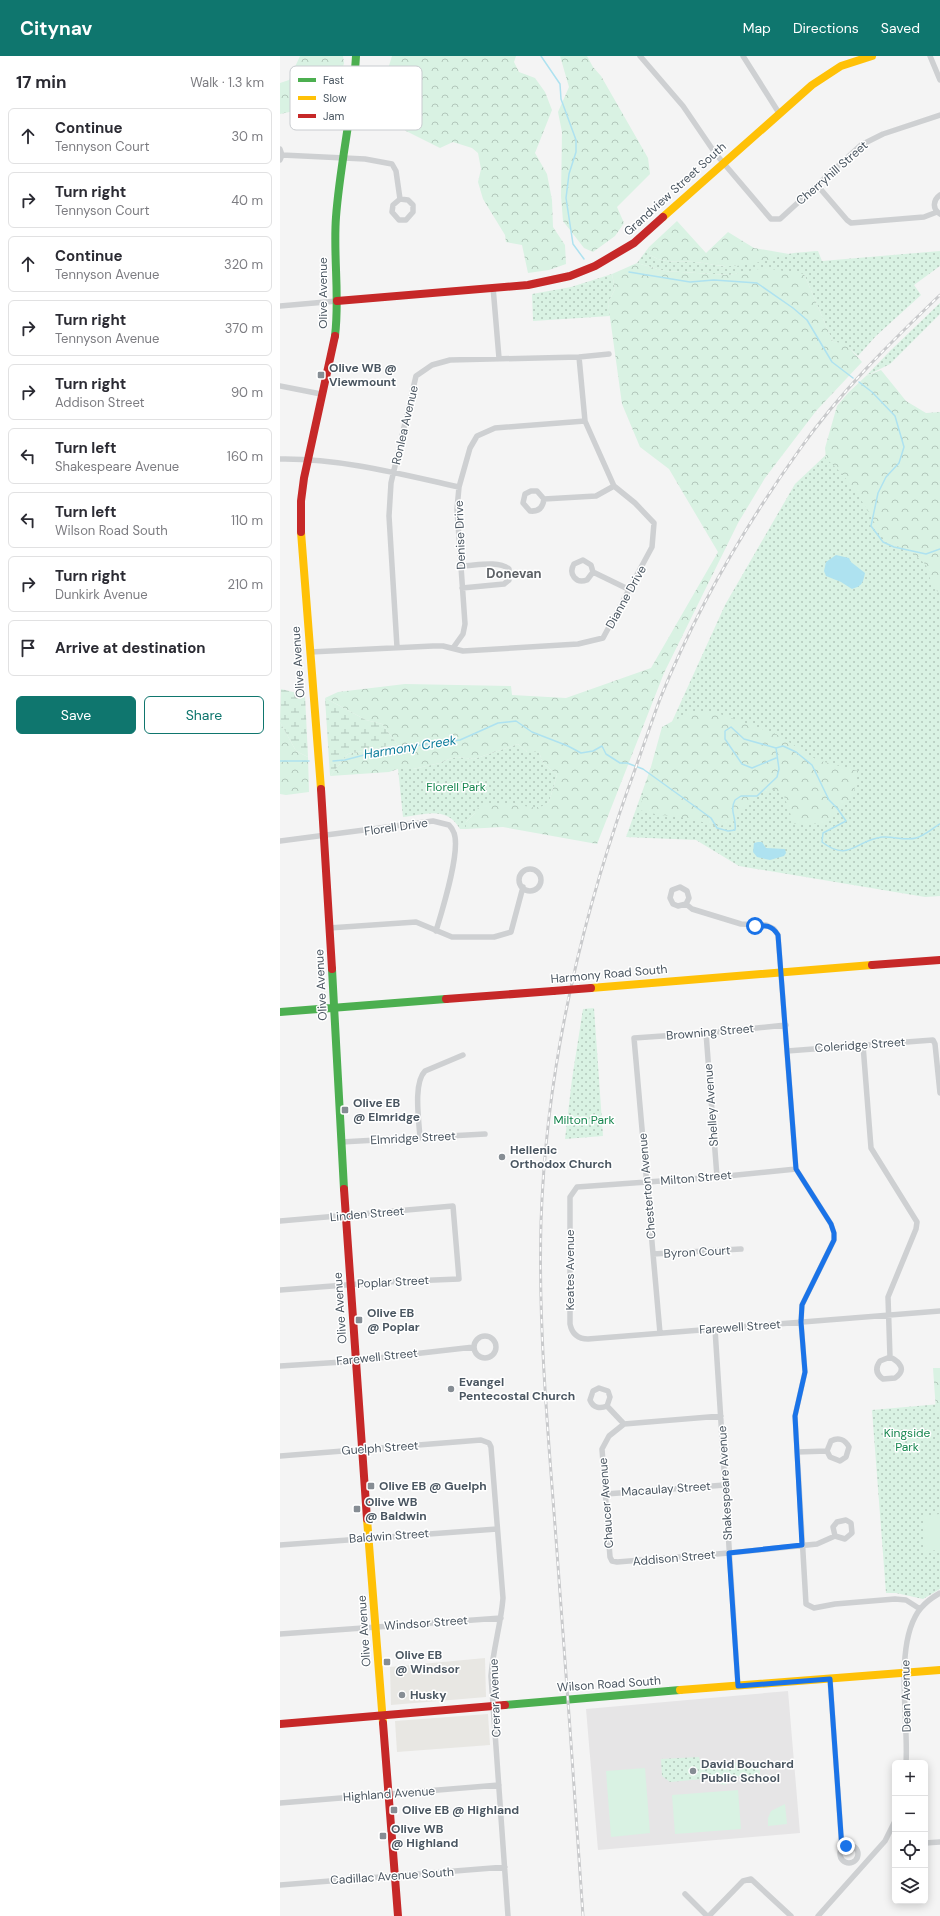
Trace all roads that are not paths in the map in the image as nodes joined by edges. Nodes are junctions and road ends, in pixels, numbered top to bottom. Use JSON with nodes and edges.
{"nodes":[{"id":1,"x":356,"y":56,"type":"edge"},
{"id":2,"x":640,"y":56,"type":"edge"},
{"id":3,"x":743,"y":56,"type":"edge"},
{"id":4,"x":872,"y":56,"type":"edge"},
{"id":5,"x":930,"y":56,"type":"edge"},
{"id":6,"x":355,"y":66,"type":"edge"},
{"id":7,"x":940,"y":80,"type":"edge"},
{"id":8,"x":779,"y":113,"type":"junction"},
{"id":9,"x":940,"y":115,"type":"edge"},
{"id":10,"x":348,"y":130,"type":"edge"},
{"id":11,"x":280,"y":149,"type":"edge"},
{"id":12,"x":281,"y":158,"type":"edge"},
{"id":13,"x":344,"y":158,"type":"junction"},
{"id":14,"x":723,"y":162,"type":"junction"},
{"id":15,"x":817,"y":186,"type":"junction"},
{"id":16,"x":940,"y":195,"type":"edge"},
{"id":17,"x":400,"y":199,"type":"dead end"},
{"id":18,"x":938,"y":213,"type":"edge"},
{"id":19,"x":493,"y":287,"type":"junction"},
{"id":20,"x":337,"y":301,"type":"junction"},
{"id":21,"x":280,"y":306,"type":"edge"},
{"id":22,"x":609,"y":354,"type":"dead end"},
{"id":23,"x":579,"y":357,"type":"junction"},
{"id":24,"x":499,"y":358,"type":"junction"},
{"id":25,"x":280,"y":386,"type":"edge"},
{"id":26,"x":322,"y":394,"type":"junction"},
{"id":27,"x":585,"y":421,"type":"junction"},
{"id":28,"x":280,"y":459,"type":"edge"},
{"id":29,"x":306,"y":460,"type":"junction"},
{"id":30,"x":393,"y":472,"type":"junction"},
{"id":31,"x":614,"y":486,"type":"junction"},
{"id":32,"x":459,"y":487,"type":"junction"},
{"id":33,"x":544,"y":499,"type":"dead end"},
{"id":34,"x":461,"y":566,"type":"junction"},
{"id":35,"x":593,"y":572,"type":"dead end"},
{"id":36,"x":462,"y":588,"type":"junction"},
{"id":37,"x":630,"y":590,"type":"junction"},
{"id":38,"x":397,"y":647,"type":"junction"},
{"id":39,"x":453,"y":648,"type":"junction"},
{"id":40,"x":310,"y":652,"type":"junction"},
{"id":41,"x":325,"y":836,"type":"junction"},
{"id":42,"x":280,"y":841,"type":"edge"},
{"id":43,"x":523,"y":887,"type":"dead end"},
{"id":44,"x":686,"y":904,"type":"dead end"},
{"id":45,"x":329,"y":928,"type":"junction"},
{"id":46,"x":436,"y":931,"type":"junction"},
{"id":47,"x":940,"y":960,"type":"edge"},
{"id":48,"x":781,"y":972,"type":"junction"},
{"id":49,"x":334,"y":1008,"type":"junction"},
{"id":50,"x":280,"y":1012,"type":"edge"},
{"id":51,"x":786,"y":1025,"type":"junction"},
{"id":52,"x":706,"y":1033,"type":"junction"},
{"id":53,"x":634,"y":1038,"type":"joint"},
{"id":54,"x":863,"y":1044,"type":"junction"},
{"id":55,"x":787,"y":1050,"type":"junction"},
{"id":56,"x":463,"y":1055,"type":"dead end"},
{"id":57,"x":940,"y":1093,"type":"edge"},
{"id":58,"x":485,"y":1134,"type":"dead end"},
{"id":59,"x":420,"y":1138,"type":"junction"},
{"id":60,"x":341,"y":1142,"type":"junction"},
{"id":61,"x":796,"y":1169,"type":"junction"},
{"id":62,"x":717,"y":1177,"type":"junction"},
{"id":63,"x":645,"y":1182,"type":"junction"},
{"id":64,"x":573,"y":1190,"type":"joint"},
{"id":65,"x":346,"y":1216,"type":"junction"},
{"id":66,"x":280,"y":1221,"type":"edge"},
{"id":67,"x":741,"y":1250,"type":"dead end"},
{"id":68,"x":653,"y":1254,"type":"junction"},
{"id":69,"x":459,"y":1280,"type":"joint"},
{"id":70,"x":350,"y":1284,"type":"junction"},
{"id":71,"x":280,"y":1290,"type":"edge"},
{"id":72,"x":940,"y":1311,"type":"edge"},
{"id":73,"x":888,"y":1315,"type":"junction"},
{"id":74,"x":801,"y":1322,"type":"junction"},
{"id":75,"x":715,"y":1329,"type":"junction"},
{"id":76,"x":660,"y":1333,"type":"junction"},
{"id":77,"x":588,"y":1339,"type":"joint"},
{"id":78,"x":474,"y":1347,"type":"dead end"},
{"id":79,"x":890,"y":1357,"type":"junction"},
{"id":80,"x":356,"y":1360,"type":"junction"},
{"id":81,"x":280,"y":1366,"type":"edge"},
{"id":82,"x":607,"y":1406,"type":"dead end"},
{"id":83,"x":721,"y":1416,"type":"junction"},
{"id":84,"x":624,"y":1424,"type":"junction"},
{"id":85,"x":481,"y":1440,"type":"joint"},
{"id":86,"x":362,"y":1449,"type":"junction"},
{"id":87,"x":827,"y":1451,"type":"dead end"},
{"id":88,"x":796,"y":1452,"type":"junction"},
{"id":89,"x":280,"y":1456,"type":"edge"},
{"id":90,"x":725,"y":1485,"type":"junction"},
{"id":91,"x":606,"y":1494,"type":"junction"},
{"id":92,"x":497,"y":1528,"type":"junction"},
{"id":93,"x":835,"y":1536,"type":"dead end"},
{"id":94,"x":368,"y":1538,"type":"junction"},
{"id":95,"x":280,"y":1545,"type":"edge"},
{"id":96,"x":802,"y":1545,"type":"junction"},
{"id":97,"x":729,"y":1553,"type":"junction"},
{"id":98,"x":617,"y":1562,"type":"joint"},
{"id":99,"x":940,"y":1593,"type":"edge"},
{"id":100,"x":920,"y":1609,"type":"junction"},
{"id":101,"x":501,"y":1618,"type":"junction"},
{"id":102,"x":376,"y":1626,"type":"junction"},
{"id":103,"x":280,"y":1634,"type":"edge"},
{"id":104,"x":940,"y":1670,"type":"edge"},
{"id":105,"x":904,"y":1673,"type":"junction"},
{"id":106,"x":830,"y":1679,"type":"junction"},
{"id":107,"x":738,"y":1686,"type":"junction"},
{"id":108,"x":493,"y":1705,"type":"junction"},
{"id":109,"x":383,"y":1714,"type":"junction"},
{"id":110,"x":280,"y":1724,"type":"edge"},
{"id":111,"x":906,"y":1760,"type":"edge"},
{"id":112,"x":499,"y":1785,"type":"junction"},
{"id":113,"x":389,"y":1794,"type":"junction"},
{"id":114,"x":280,"y":1803,"type":"edge"},
{"id":115,"x":892,"y":1832,"type":"edge"},
{"id":116,"x":940,"y":1842,"type":"edge"},
{"id":117,"x":928,"y":1843,"type":"edge"},
{"id":118,"x":842,"y":1849,"type":"dead end"},
{"id":119,"x":505,"y":1867,"type":"junction"},
{"id":120,"x":395,"y":1875,"type":"junction"},
{"id":121,"x":280,"y":1884,"type":"edge"},
{"id":122,"x":685,"y":1894,"type":"dead end"},
{"id":123,"x":398,"y":1916,"type":"edge"},
{"id":124,"x":508,"y":1916,"type":"edge"},
{"id":125,"x":708,"y":1916,"type":"edge"},
{"id":126,"x":791,"y":1916,"type":"edge"},
{"id":127,"x":818,"y":1916,"type":"edge"}],
"edges":[{"from":1,"to":6,"type":"main road","name":"Olive Avenue"},
{"from":2,"to":14,"type":"street"},
{"from":3,"to":8,"type":"street"},
{"from":4,"to":8,"type":"main road","name":"Grandview Street South"},
{"from":5,"to":7,"type":"street"},
{"from":8,"to":14,"type":"main road","name":"Grandview Street South"},
{"from":9,"to":15,"type":"street","name":"Cherryhill Street"},
{"from":10,"to":13,"type":"main road","name":"Olive Avenue"},
{"from":11,"to":12,"type":"street"},
{"from":12,"to":13,"type":"street"},
{"from":13,"to":17,"type":"street"},
{"from":13,"to":20,"type":"main road","name":"Olive Avenue"},
{"from":14,"to":15,"type":"street","name":"Cherryhill Street"},
{"from":14,"to":19,"type":"main road","name":"Grandview Street South"},
{"from":15,"to":18,"type":"street"},
{"from":16,"to":18,"type":"street"},
{"from":19,"to":20,"type":"main road","name":"Grandview Street South"},
{"from":19,"to":24,"type":"street"},
{"from":20,"to":21,"type":"street","name":"Grandview Street South"},
{"from":20,"to":26,"type":"main road","name":"Olive Avenue"},
{"from":22,"to":23,"type":"street","name":"Ronlea Avenue"},
{"from":23,"to":24,"type":"street","name":"Ronlea Avenue"},
{"from":23,"to":27,"type":"street","name":"Dianne Drive"},
{"from":24,"to":30,"type":"street","name":"Ronlea Avenue"},
{"from":25,"to":26,"type":"street"},
{"from":26,"to":29,"type":"main road","name":"Olive Avenue"},
{"from":27,"to":31,"type":"street","name":"Dianne Drive"},
{"from":27,"to":32,"type":"street","name":"Denise Drive"},
{"from":28,"to":29,"type":"street"},
{"from":29,"to":30,"type":"street"},
{"from":29,"to":40,"type":"main road","name":"Olive Avenue"},
{"from":30,"to":32,"type":"street"},
{"from":30,"to":38,"type":"street","name":"Ronlea Avenue"},
{"from":31,"to":33,"type":"street"},
{"from":31,"to":37,"type":"street","name":"Dianne Drive"},
{"from":32,"to":34,"type":"street","name":"Denise Drive"},
{"from":34,"to":36,"type":"street","name":"Denise Drive"},
{"from":34,"to":36,"type":"street"},
{"from":35,"to":37,"type":"street"},
{"from":36,"to":39,"type":"street","name":"Denise Drive"},
{"from":37,"to":39,"type":"street","name":"Dianne Drive"},
{"from":38,"to":39,"type":"street","name":"Dianne Drive"},
{"from":38,"to":40,"type":"street","name":"Dianne Drive"},
{"from":40,"to":41,"type":"main road","name":"Olive Avenue"},
{"from":41,"to":42,"type":"street","name":"Florell Drive"},
{"from":41,"to":45,"type":"main road","name":"Olive Avenue"},
{"from":41,"to":46,"type":"street","name":"Florell Drive"},
{"from":43,"to":46,"type":"street"},
{"from":44,"to":48,"type":"street"},
{"from":45,"to":46,"type":"street"},
{"from":45,"to":49,"type":"main road","name":"Olive Avenue"},
{"from":47,"to":48,"type":"main road","name":"Harmony Road South"},
{"from":48,"to":49,"type":"main road","name":"Harmony Road South","bridge":true},
{"from":48,"to":51,"type":"street"},
{"from":49,"to":50,"type":"main road","name":"Harmony Road South"},
{"from":49,"to":60,"type":"main road","name":"Olive Avenue"},
{"from":51,"to":52,"type":"street","name":"Browning Street"},
{"from":51,"to":55,"type":"street"},
{"from":52,"to":53,"type":"street","name":"Browning Street"},
{"from":52,"to":62,"type":"street","name":"Shelley Avenue"},
{"from":53,"to":63,"type":"street","name":"Chesterton Avenue"},
{"from":54,"to":55,"type":"street","name":"Coleridge Street"},
{"from":54,"to":57,"type":"street","name":"Coleridge Street"},
{"from":54,"to":73,"type":"street"},
{"from":55,"to":61,"type":"street"},
{"from":56,"to":59,"type":"street"},
{"from":58,"to":59,"type":"street","name":"Elmridge Street"},
{"from":59,"to":60,"type":"street","name":"Elmridge Street"},
{"from":60,"to":65,"type":"main road","name":"Olive Avenue"},
{"from":61,"to":62,"type":"street","name":"Milton Street"},
{"from":61,"to":74,"type":"street"},
{"from":62,"to":63,"type":"street","name":"Milton Street"},
{"from":63,"to":64,"type":"street","name":"Milton Street"},
{"from":63,"to":68,"type":"street","name":"Chesterton Avenue"},
{"from":64,"to":77,"type":"street","name":"Keates Avenue"},
{"from":65,"to":66,"type":"street","name":"Linden Street"},
{"from":65,"to":69,"type":"street","name":"Linden Street"},
{"from":65,"to":70,"type":"main road","name":"Olive Avenue"},
{"from":67,"to":68,"type":"street","name":"Byron Court"},
{"from":68,"to":76,"type":"street","name":"Chesterton Avenue"},
{"from":69,"to":70,"type":"street","name":"Poplar Street"},
{"from":70,"to":71,"type":"street","name":"Poplar Street"},
{"from":70,"to":80,"type":"main road","name":"Olive Avenue"},
{"from":72,"to":73,"type":"street","name":"Farewell Street"},
{"from":73,"to":74,"type":"street","name":"Farewell Street"},
{"from":73,"to":79,"type":"street"},
{"from":74,"to":75,"type":"street","name":"Farewell Street"},
{"from":74,"to":88,"type":"street"},
{"from":75,"to":76,"type":"street","name":"Farewell Street"},
{"from":75,"to":83,"type":"street","name":"Shakespeare Avenue"},
{"from":76,"to":77,"type":"street","name":"Farewell Street"},
{"from":78,"to":80,"type":"street","name":"Farewell Street"},
{"from":79,"to":79,"type":"street"},
{"from":80,"to":81,"type":"street","name":"Farewell Street"},
{"from":80,"to":86,"type":"main road","name":"Olive Avenue"},
{"from":82,"to":84,"type":"street"},
{"from":83,"to":84,"type":"street"},
{"from":83,"to":90,"type":"street","name":"Shakespeare Avenue"},
{"from":84,"to":91,"type":"street","name":"Chaucer Avenue"},
{"from":85,"to":86,"type":"street","name":"Guelph Street"},
{"from":85,"to":92,"type":"street","name":"Crerar Avenue"},
{"from":86,"to":89,"type":"street","name":"Guelph Street"},
{"from":86,"to":94,"type":"main road","name":"Olive Avenue"},
{"from":87,"to":88,"type":"street"},
{"from":88,"to":96,"type":"street"},
{"from":90,"to":91,"type":"street","name":"Macaulay Street"},
{"from":90,"to":97,"type":"street","name":"Shakespeare Avenue"},
{"from":91,"to":98,"type":"street","name":"Chaucer Avenue"},
{"from":92,"to":94,"type":"street","name":"Baldwin Street"},
{"from":92,"to":101,"type":"street","name":"Crerar Avenue"},
{"from":93,"to":96,"type":"street","name":"Addison Street"},
{"from":94,"to":95,"type":"street","name":"Baldwin Street"},
{"from":94,"to":102,"type":"main road","name":"Olive Avenue"},
{"from":96,"to":97,"type":"street","name":"Addison Street"},
{"from":96,"to":100,"type":"street"},
{"from":97,"to":98,"type":"street","name":"Addison Street"},
{"from":97,"to":107,"type":"street","name":"Shakespeare Avenue"},
{"from":99,"to":100,"type":"street","name":"Dean Avenue"},
{"from":100,"to":105,"type":"street","name":"Dean Avenue"},
{"from":101,"to":102,"type":"street","name":"Windsor Street"},
{"from":101,"to":108,"type":"street","name":"Crerar Avenue"},
{"from":102,"to":103,"type":"street","name":"Windsor Street"},
{"from":102,"to":109,"type":"main road","name":"Olive Avenue"},
{"from":104,"to":105,"type":"main road","name":"Wilson Road South"},
{"from":105,"to":106,"type":"main road","name":"Wilson Road South"},
{"from":105,"to":111,"type":"street","name":"Dean Avenue"},
{"from":106,"to":107,"type":"main road","name":"Wilson Road South"},
{"from":106,"to":118,"type":"street"},
{"from":107,"to":108,"type":"main road","name":"Wilson Road South"},
{"from":108,"to":109,"type":"main road","name":"Wilson Road South"},
{"from":108,"to":112,"type":"street","name":"Crerar Avenue"},
{"from":109,"to":110,"type":"main road","name":"Wilson Road South"},
{"from":109,"to":113,"type":"main road","name":"Olive Avenue"},
{"from":112,"to":113,"type":"street","name":"Highland Avenue"},
{"from":112,"to":119,"type":"street","name":"Crerar Avenue"},
{"from":113,"to":114,"type":"street","name":"Highland Avenue"},
{"from":113,"to":120,"type":"main road","name":"Olive Avenue"},
{"from":115,"to":127,"type":"street"},
{"from":116,"to":117,"type":"street"},
{"from":119,"to":120,"type":"street","name":"Cadillac Avenue South"},
{"from":119,"to":124,"type":"street","name":"Crerar Avenue"},
{"from":120,"to":121,"type":"street","name":"Cadillac Avenue South"},
{"from":120,"to":123,"type":"main road","name":"Olive Avenue"},
{"from":122,"to":125,"type":"street"},
{"from":125,"to":126,"type":"street"}]}
